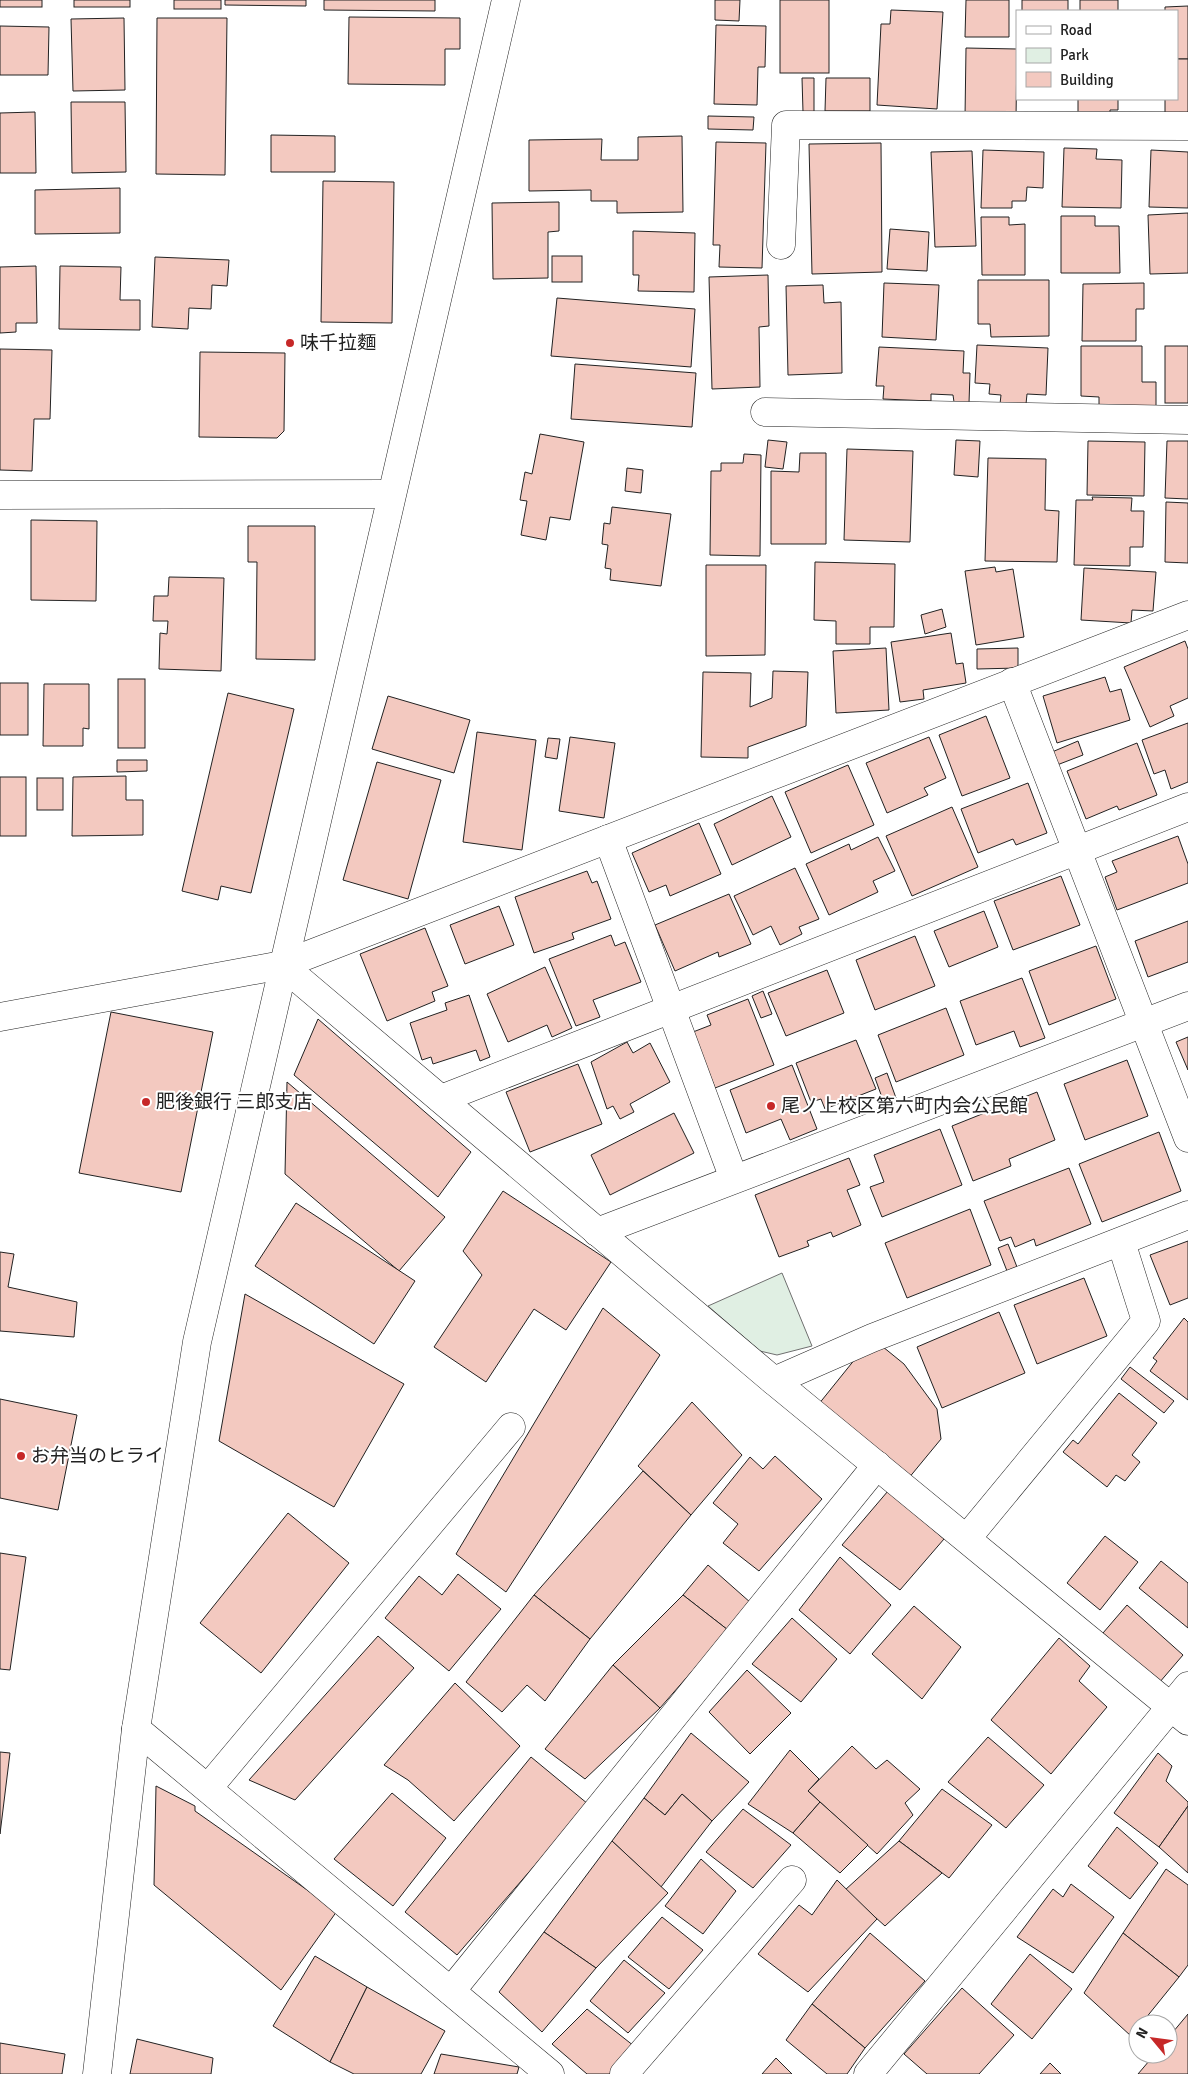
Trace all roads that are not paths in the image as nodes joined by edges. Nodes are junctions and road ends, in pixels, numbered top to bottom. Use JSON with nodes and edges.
{"nodes":[{"id":1,"x":506,"y":0,"type":"edge"},
{"id":2,"x":1188,"y":126,"type":"edge"},
{"id":3,"x":782,"y":245,"type":"dead end"},
{"id":4,"x":765,"y":412,"type":"dead end"},
{"id":5,"x":1188,"y":420,"type":"edge"},
{"id":6,"x":391,"y":494,"type":"junction"},
{"id":7,"x":0,"y":495,"type":"edge"},
{"id":8,"x":1188,"y":615,"type":"edge"},
{"id":9,"x":1012,"y":682,"type":"junction"},
{"id":10,"x":1188,"y":807,"type":"edge"},
{"id":11,"x":608,"y":839,"type":"junction"},
{"id":12,"x":1077,"y":850,"type":"junction"},
{"id":13,"x":282,"y":964,"type":"junction"},
{"id":14,"x":1188,"y":1006,"type":"edge"},
{"id":15,"x":672,"y":1008,"type":"junction"},
{"id":16,"x":0,"y":1017,"type":"edge"},
{"id":17,"x":1143,"y":1024,"type":"junction"},
{"id":18,"x":441,"y":1099,"type":"junction"},
{"id":19,"x":1188,"y":1138,"type":"edge"},
{"id":20,"x":734,"y":1179,"type":"junction"},
{"id":21,"x":1188,"y":1215,"type":"edge"},
{"id":22,"x":597,"y":1232,"type":"junction"},
{"id":23,"x":1121,"y":1242,"type":"junction"},
{"id":24,"x":774,"y":1381,"type":"junction"},
{"id":25,"x":511,"y":1427,"type":"dead end"},
{"id":26,"x":877,"y":1465,"type":"junction"},
{"id":27,"x":967,"y":1538,"type":"junction"},
{"id":28,"x":1188,"y":1686,"type":"edge"},
{"id":29,"x":1179,"y":1714,"type":"edge"},
{"id":30,"x":136,"y":1729,"type":"junction"},
{"id":31,"x":208,"y":1788,"type":"junction"},
{"id":32,"x":792,"y":1880,"type":"dead end"},
{"id":33,"x":451,"y":1991,"type":"junction"},
{"id":34,"x":539,"y":2069,"type":"edge"},
{"id":35,"x":97,"y":2074,"type":"edge"},
{"id":36,"x":624,"y":2074,"type":"edge"},
{"id":37,"x":868,"y":2074,"type":"edge"}],
"edges":[{"from":1,"to":6,"type":"street"},
{"from":2,"to":3,"type":"street"},
{"from":4,"to":5,"type":"street"},
{"from":6,"to":7,"type":"street"},
{"from":6,"to":13,"type":"street"},
{"from":8,"to":9,"type":"street"},
{"from":9,"to":11,"type":"street"},
{"from":9,"to":12,"type":"street"},
{"from":10,"to":12,"type":"street"},
{"from":11,"to":13,"type":"street"},
{"from":11,"to":15,"type":"street"},
{"from":12,"to":15,"type":"street"},
{"from":12,"to":17,"type":"street"},
{"from":13,"to":16,"type":"street"},
{"from":13,"to":18,"type":"street"},
{"from":13,"to":30,"type":"street"},
{"from":14,"to":17,"type":"street"},
{"from":15,"to":18,"type":"street"},
{"from":15,"to":20,"type":"street"},
{"from":17,"to":19,"type":"street"},
{"from":17,"to":20,"type":"street"},
{"from":18,"to":22,"type":"street"},
{"from":20,"to":22,"type":"street"},
{"from":21,"to":23,"type":"street"},
{"from":22,"to":24,"type":"street"},
{"from":23,"to":24,"type":"street"},
{"from":23,"to":27,"type":"street"},
{"from":24,"to":26,"type":"street"},
{"from":25,"to":31,"type":"street"},
{"from":26,"to":27,"type":"street"},
{"from":26,"to":33,"type":"street"},
{"from":27,"to":29,"type":"street"},
{"from":28,"to":29,"type":"street"},
{"from":29,"to":37,"type":"street"},
{"from":30,"to":31,"type":"street"},
{"from":30,"to":35,"type":"street"},
{"from":31,"to":33,"type":"street"},
{"from":32,"to":36,"type":"street"},
{"from":33,"to":34,"type":"street"}]}
